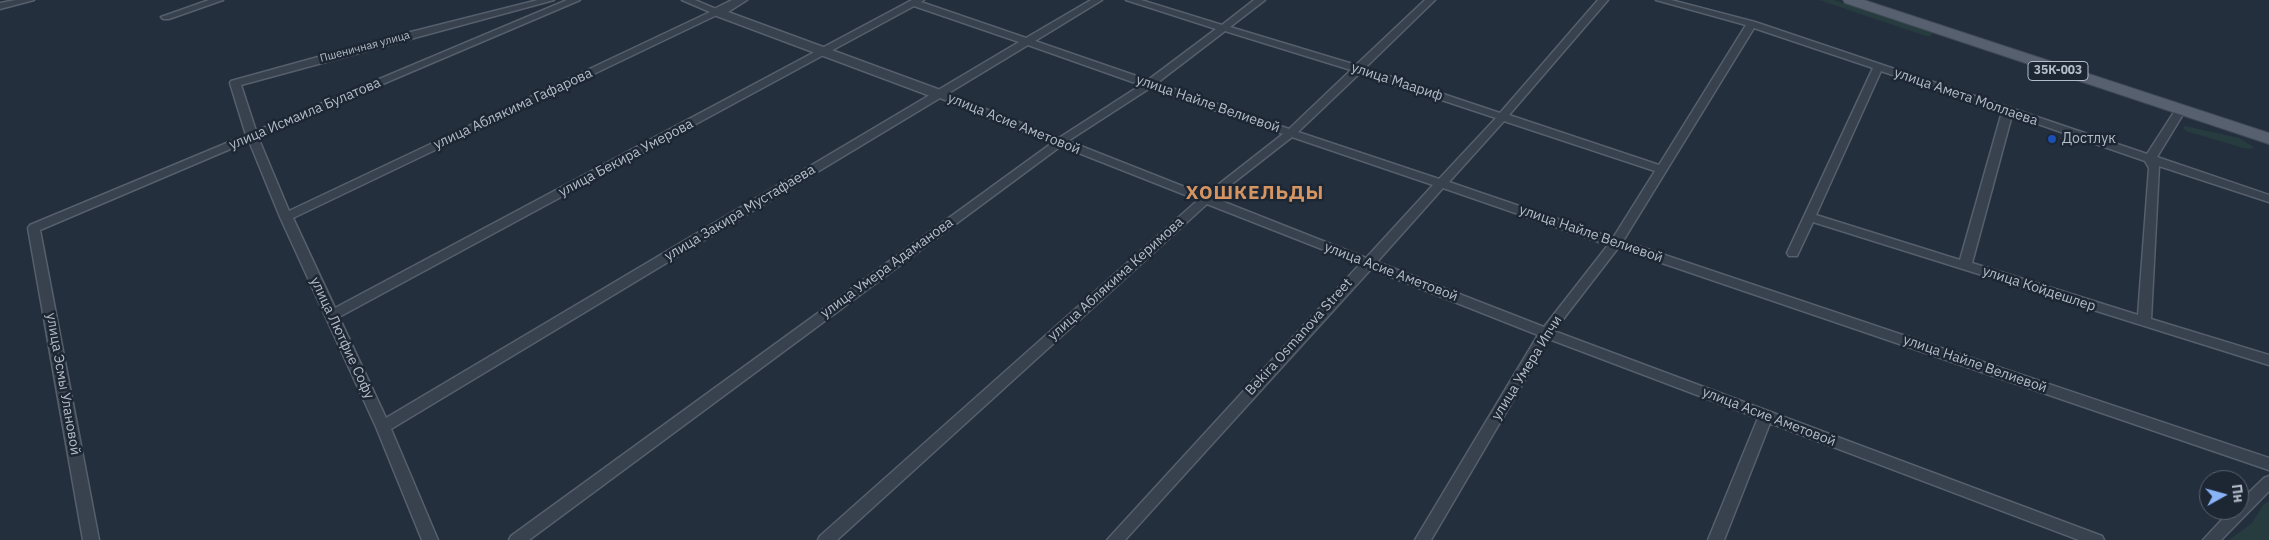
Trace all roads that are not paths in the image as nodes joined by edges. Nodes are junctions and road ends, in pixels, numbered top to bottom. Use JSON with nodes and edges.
{"nodes":[{"id":1,"x":29,"y":0,"type":"edge"},
{"id":2,"x":218,"y":0,"type":"edge"},
{"id":3,"x":549,"y":0,"type":"edge"},
{"id":4,"x":575,"y":0,"type":"edge"},
{"id":5,"x":687,"y":0,"type":"edge"},
{"id":6,"x":741,"y":0,"type":"edge"},
{"id":7,"x":1097,"y":0,"type":"edge"},
{"id":8,"x":1131,"y":0,"type":"edge"},
{"id":9,"x":1260,"y":0,"type":"edge"},
{"id":10,"x":1430,"y":0,"type":"edge"},
{"id":11,"x":1603,"y":0,"type":"edge"},
{"id":12,"x":1661,"y":0,"type":"edge"},
{"id":13,"x":1850,"y":0,"type":"edge"},
{"id":14,"x":917,"y":1,"type":"edge"},
{"id":15,"x":0,"y":6,"type":"edge"},
{"id":16,"x":718,"y":12,"type":"junction"},
{"id":17,"x":166,"y":17,"type":"dead end"},
{"id":18,"x":1752,"y":24,"type":"junction"},
{"id":19,"x":1221,"y":28,"type":"junction"},
{"id":20,"x":1027,"y":42,"type":"junction"},
{"id":21,"x":822,"y":53,"type":"junction"},
{"id":22,"x":1878,"y":67,"type":"junction"},
{"id":23,"x":1358,"y":69,"type":"junction"},
{"id":24,"x":1151,"y":83,"type":"junction"},
{"id":25,"x":938,"y":94,"type":"junction"},
{"id":26,"x":2008,"y":111,"type":"junction"},
{"id":27,"x":2180,"y":111,"type":"junction"},
{"id":28,"x":1503,"y":116,"type":"junction"},
{"id":29,"x":1291,"y":133,"type":"junction"},
{"id":30,"x":252,"y":136,"type":"junction"},
{"id":31,"x":2269,"y":139,"type":"edge"},
{"id":32,"x":1060,"y":142,"type":"junction"},
{"id":33,"x":2150,"y":159,"type":"junction"},
{"id":34,"x":1661,"y":169,"type":"junction"},
{"id":35,"x":1442,"y":182,"type":"junction"},
{"id":36,"x":2269,"y":199,"type":"edge"},
{"id":37,"x":1205,"y":200,"type":"junction"},
{"id":38,"x":286,"y":217,"type":"junction"},
{"id":39,"x":1809,"y":217,"type":"junction"},
{"id":40,"x":34,"y":228,"type":"joint"},
{"id":41,"x":1616,"y":242,"type":"junction"},
{"id":42,"x":1793,"y":253,"type":"dead end"},
{"id":43,"x":1367,"y":263,"type":"junction"},
{"id":44,"x":1965,"y":265,"type":"junction"},
{"id":45,"x":332,"y":315,"type":"junction"},
{"id":46,"x":2144,"y":322,"type":"junction"},
{"id":47,"x":1546,"y":333,"type":"junction"},
{"id":48,"x":2269,"y":360,"type":"edge"},
{"id":49,"x":1766,"y":415,"type":"junction"},
{"id":50,"x":383,"y":427,"type":"junction"},
{"id":51,"x":2269,"y":464,"type":"edge"},
{"id":52,"x":2269,"y":482,"type":"edge"},
{"id":53,"x":91,"y":540,"type":"edge"},
{"id":54,"x":430,"y":540,"type":"edge"},
{"id":55,"x":516,"y":540,"type":"edge"},
{"id":56,"x":826,"y":540,"type":"edge"},
{"id":57,"x":1115,"y":540,"type":"edge"},
{"id":58,"x":1423,"y":540,"type":"edge"},
{"id":59,"x":1716,"y":540,"type":"edge"},
{"id":60,"x":2096,"y":540,"type":"edge"},
{"id":61,"x":2211,"y":540,"type":"edge"}],
"edges":[{"from":1,"to":15,"type":"street"},
{"from":2,"to":17,"type":"street"},
{"from":3,"to":30,"type":"street","name":"Пшеничная улица"},
{"from":4,"to":30,"type":"street","name":"улица Исмаила Булатова"},
{"from":5,"to":16,"type":"street","name":"улица Асие Аметовой"},
{"from":6,"to":16,"type":"street","name":"улица Аблякима Гафарова"},
{"from":7,"to":20,"type":"street","name":"улица Закира Мустафаева"},
{"from":8,"to":19,"type":"street","name":"улица Маариф"},
{"from":9,"to":19,"type":"street","name":"улица Умера Адаманова"},
{"from":10,"to":23,"type":"street","name":"улица Аблякима Керимова"},
{"from":11,"to":28,"type":"street","name":"Bekira Osmanova Street"},
{"from":12,"to":18,"type":"street","name":"улица Амета Моллаева"},
{"from":13,"to":27,"type":"main road","number":"35К-003"},
{"from":14,"to":20,"type":"street","name":"улица Найле Велиевой"},
{"from":14,"to":21,"type":"street","name":"улица Бекира Умерова"},
{"from":16,"to":21,"type":"street","name":"улица Асие Аметовой"},
{"from":16,"to":38,"type":"street","name":"улица Аблякима Гафарова"},
{"from":18,"to":22,"type":"street","name":"улица Амета Моллаева"},
{"from":18,"to":34,"type":"street","name":"улица Умера Ипчи"},
{"from":19,"to":23,"type":"street","name":"улица Маариф"},
{"from":19,"to":24,"type":"street","name":"улица Умера Адаманова"},
{"from":20,"to":24,"type":"street","name":"улица Найле Велиевой"},
{"from":20,"to":25,"type":"street","name":"улица Закира Мустафаева"},
{"from":21,"to":25,"type":"street","name":"улица Асие Аметовой"},
{"from":21,"to":45,"type":"street","name":"улица Бекира Умерова"},
{"from":22,"to":26,"type":"street","name":"улица Амета Моллаева"},
{"from":22,"to":39,"type":"street"},
{"from":23,"to":28,"type":"street","name":"улица Маариф"},
{"from":23,"to":29,"type":"street","name":"улица Аблякима Керимова"},
{"from":24,"to":29,"type":"street","name":"улица Найле Велиевой"},
{"from":24,"to":32,"type":"street","name":"улица Умера Адаманова"},
{"from":25,"to":32,"type":"street","name":"улица Асие Аметовой"},
{"from":25,"to":50,"type":"street","name":"улица Закира Мустафаева"},
{"from":26,"to":33,"type":"street","name":"улица Амета Моллаева"},
{"from":26,"to":44,"type":"street"},
{"from":27,"to":31,"type":"main road","number":"35К-003"},
{"from":27,"to":33,"type":"street"},
{"from":28,"to":34,"type":"street","name":"улица Маариф"},
{"from":28,"to":35,"type":"street","name":"Bekira Osmanova Street"},
{"from":29,"to":35,"type":"street","name":"улица Найле Велиевой"},
{"from":29,"to":37,"type":"street","name":"улица Аблякима Керимова"},
{"from":30,"to":38,"type":"street","name":"улица Лютфие Софу"},
{"from":30,"to":40,"type":"street","name":"улица Исмаила Булатова"},
{"from":32,"to":37,"type":"street","name":"улица Асие Аметовой"},
{"from":32,"to":55,"type":"street","name":"улица Умера Адаманова"},
{"from":33,"to":36,"type":"street","name":"улица Амета Моллаева"},
{"from":33,"to":46,"type":"street"},
{"from":34,"to":41,"type":"street","name":"улица Умера Ипчи"},
{"from":35,"to":41,"type":"street","name":"улица Найле Велиевой"},
{"from":35,"to":43,"type":"street","name":"Bekira Osmanova Street"},
{"from":37,"to":43,"type":"street","name":"улица Асие Аметовой"},
{"from":37,"to":56,"type":"street","name":"улица Аблякима Керимова"},
{"from":38,"to":45,"type":"street","name":"улица Лютфие Софу"},
{"from":39,"to":42,"type":"street"},
{"from":39,"to":44,"type":"street","name":"улица Койдешлер"},
{"from":40,"to":53,"type":"street","name":"улица Эсмы Улановой"},
{"from":41,"to":47,"type":"street","name":"улица Умера Ипчи"},
{"from":41,"to":51,"type":"street","name":"улица Найле Велиевой"},
{"from":43,"to":47,"type":"street","name":"улица Асие Аметовой"},
{"from":43,"to":57,"type":"street","name":"Bekira Osmanova Street"},
{"from":44,"to":46,"type":"street","name":"улица Койдешлер"},
{"from":45,"to":50,"type":"street","name":"улица Лютфие Софу"},
{"from":46,"to":48,"type":"street","name":"улица Койдешлер"},
{"from":47,"to":49,"type":"street","name":"улица Асие Аметовой"},
{"from":47,"to":58,"type":"street","name":"улица Умера Ипчи"},
{"from":49,"to":59,"type":"street"},
{"from":49,"to":60,"type":"street","name":"улица Асие Аметовой"},
{"from":50,"to":54,"type":"street","name":"улица Лютфие Софу"},
{"from":52,"to":61,"type":"street"}]}
